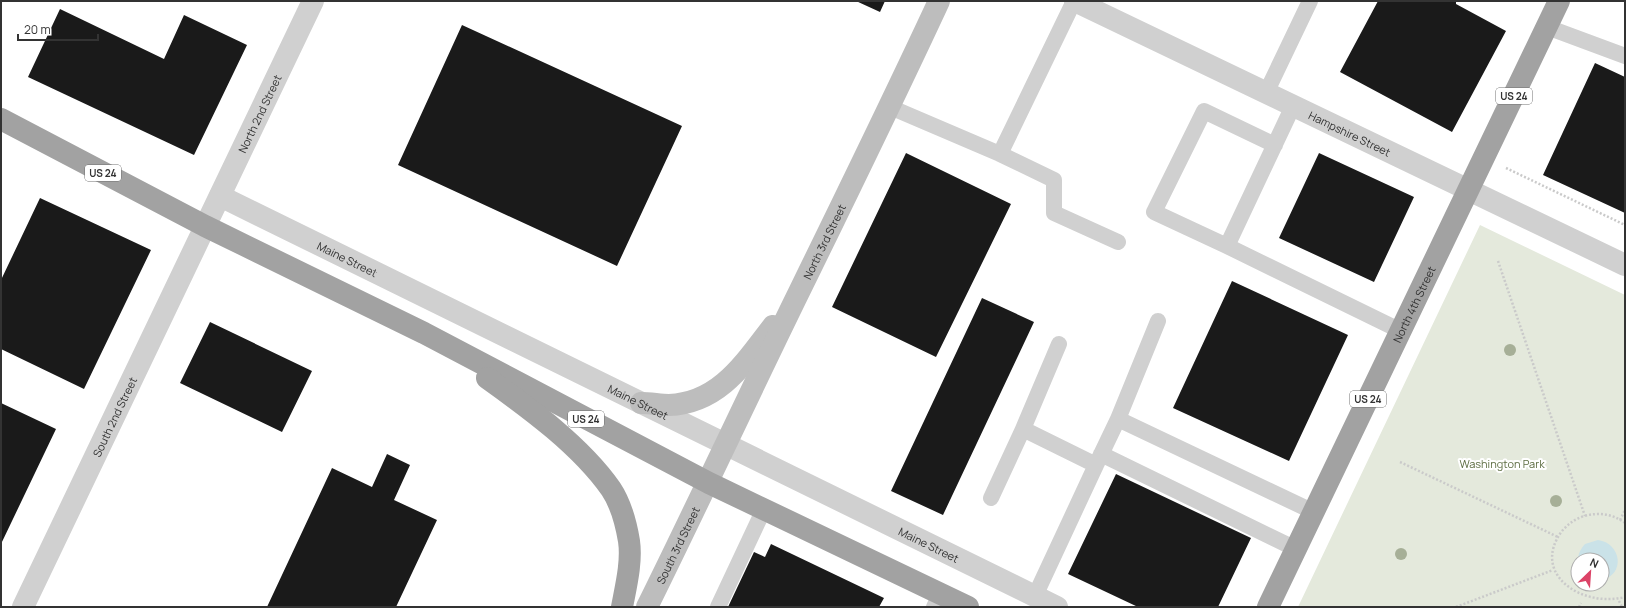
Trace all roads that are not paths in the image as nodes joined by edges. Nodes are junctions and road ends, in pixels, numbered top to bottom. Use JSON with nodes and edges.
{"nodes":[{"id":1,"x":314,"y":1,"type":"edge"},
{"id":2,"x":939,"y":1,"type":"edge"},
{"id":3,"x":1074,"y":1,"type":"edge"},
{"id":4,"x":1310,"y":1,"type":"edge"},
{"id":5,"x":1559,"y":1,"type":"edge"},
{"id":6,"x":1547,"y":27,"type":"junction"},
{"id":7,"x":1625,"y":56,"type":"edge"},
{"id":8,"x":1266,"y":93,"type":"junction"},
{"id":9,"x":1293,"y":106,"type":"junction"},
{"id":10,"x":890,"y":107,"type":"junction"},
{"id":11,"x":1,"y":119,"type":"edge"},
{"id":12,"x":1275,"y":145,"type":"junction"},
{"id":13,"x":1000,"y":154,"type":"junction"},
{"id":14,"x":1469,"y":191,"type":"junction"},
{"id":15,"x":220,"y":196,"type":"junction"},
{"id":16,"x":205,"y":226,"type":"junction"},
{"id":17,"x":1118,"y":242,"type":"dead end"},
{"id":18,"x":1227,"y":246,"type":"junction"},
{"id":19,"x":1625,"y":265,"type":"edge"},
{"id":20,"x":799,"y":291,"type":"junction"},
{"id":21,"x":1158,"y":321,"type":"dead end"},
{"id":22,"x":1401,"y":332,"type":"junction"},
{"id":23,"x":424,"y":334,"type":"junction"},
{"id":24,"x":1059,"y":344,"type":"dead end"},
{"id":25,"x":642,"y":403,"type":"junction"},
{"id":26,"x":1118,"y":419,"type":"junction"},
{"id":27,"x":1023,"y":429,"type":"junction"},
{"id":28,"x":727,"y":444,"type":"junction"},
{"id":29,"x":1099,"y":460,"type":"junction"},
{"id":30,"x":709,"y":483,"type":"junction"},
{"id":31,"x":990,"y":498,"type":"dead end"},
{"id":32,"x":764,"y":509,"type":"junction"},
{"id":33,"x":1314,"y":512,"type":"junction"},
{"id":34,"x":1296,"y":549,"type":"junction"},
{"id":35,"x":1035,"y":596,"type":"junction"},
{"id":36,"x":937,"y":600,"type":"edge"},
{"id":37,"x":23,"y":607,"type":"edge"},
{"id":38,"x":622,"y":607,"type":"edge"},
{"id":39,"x":647,"y":607,"type":"edge"},
{"id":40,"x":718,"y":607,"type":"edge"},
{"id":41,"x":968,"y":607,"type":"edge"},
{"id":42,"x":1057,"y":607,"type":"edge"},
{"id":43,"x":1268,"y":607,"type":"edge"}],
"edges":[{"from":1,"to":15,"type":"street","name":"North 2nd Street"},
{"from":2,"to":10,"type":"main road","name":"North 3rd Street"},
{"from":3,"to":8,"type":"street","name":"Hampshire Street"},
{"from":3,"to":13,"type":"lane"},
{"from":4,"to":8,"type":"lane"},
{"from":5,"to":6,"type":"highway","name":"North 4th Street","number":"US 24"},
{"from":6,"to":7,"type":"lane"},
{"from":6,"to":14,"type":"highway","name":"North 4th Street","number":"US 24"},
{"from":8,"to":9,"type":"street","name":"Hampshire Street"},
{"from":9,"to":12,"type":"lane"},
{"from":9,"to":14,"type":"street","name":"Hampshire Street"},
{"from":10,"to":13,"type":"lane"},
{"from":10,"to":20,"type":"main road","name":"North 3rd Street"},
{"from":11,"to":16,"type":"highway","number":"US 24"},
{"from":12,"to":18,"type":"lane"},
{"from":12,"to":18,"type":"lane"},
{"from":13,"to":17,"type":"lane"},
{"from":14,"to":19,"type":"street","name":"Hampshire Street"},
{"from":14,"to":22,"type":"highway","name":"North 4th Street","number":"US 24"},
{"from":15,"to":16,"type":"street","name":"North 2nd Street"},
{"from":15,"to":25,"type":"street","name":"Maine Street"},
{"from":16,"to":23,"type":"highway","number":"US 24"},
{"from":16,"to":37,"type":"street","name":"South 2nd Street"},
{"from":18,"to":22,"type":"lane"},
{"from":20,"to":25,"type":"main road"},
{"from":20,"to":28,"type":"main road","name":"North 3rd Street"},
{"from":21,"to":26,"type":"lane"},
{"from":22,"to":33,"type":"highway","name":"North 4th Street","number":"US 24"},
{"from":23,"to":30,"type":"highway","number":"US 24"},
{"from":23,"to":38,"type":"highway"},
{"from":24,"to":27,"type":"lane"},
{"from":25,"to":28,"type":"street","name":"Maine Street"},
{"from":26,"to":29,"type":"lane"},
{"from":26,"to":33,"type":"lane"},
{"from":27,"to":29,"type":"lane"},
{"from":27,"to":31,"type":"lane"},
{"from":28,"to":30,"type":"main road","name":"North 3rd Street"},
{"from":28,"to":35,"type":"street","name":"Maine Street"},
{"from":29,"to":34,"type":"lane"},
{"from":29,"to":35,"type":"lane"},
{"from":30,"to":32,"type":"highway","number":"US 24"},
{"from":30,"to":39,"type":"main road","name":"South 3rd Street"},
{"from":32,"to":36,"type":"highway","number":"US 24"},
{"from":32,"to":40,"type":"lane"},
{"from":33,"to":34,"type":"highway","name":"North 4th Street","number":"US 24"},
{"from":34,"to":43,"type":"highway","name":"North 4th Street","number":"US 24"},
{"from":35,"to":42,"type":"street","name":"Maine Street"},
{"from":36,"to":41,"type":"highway","number":"US 24"}]}
